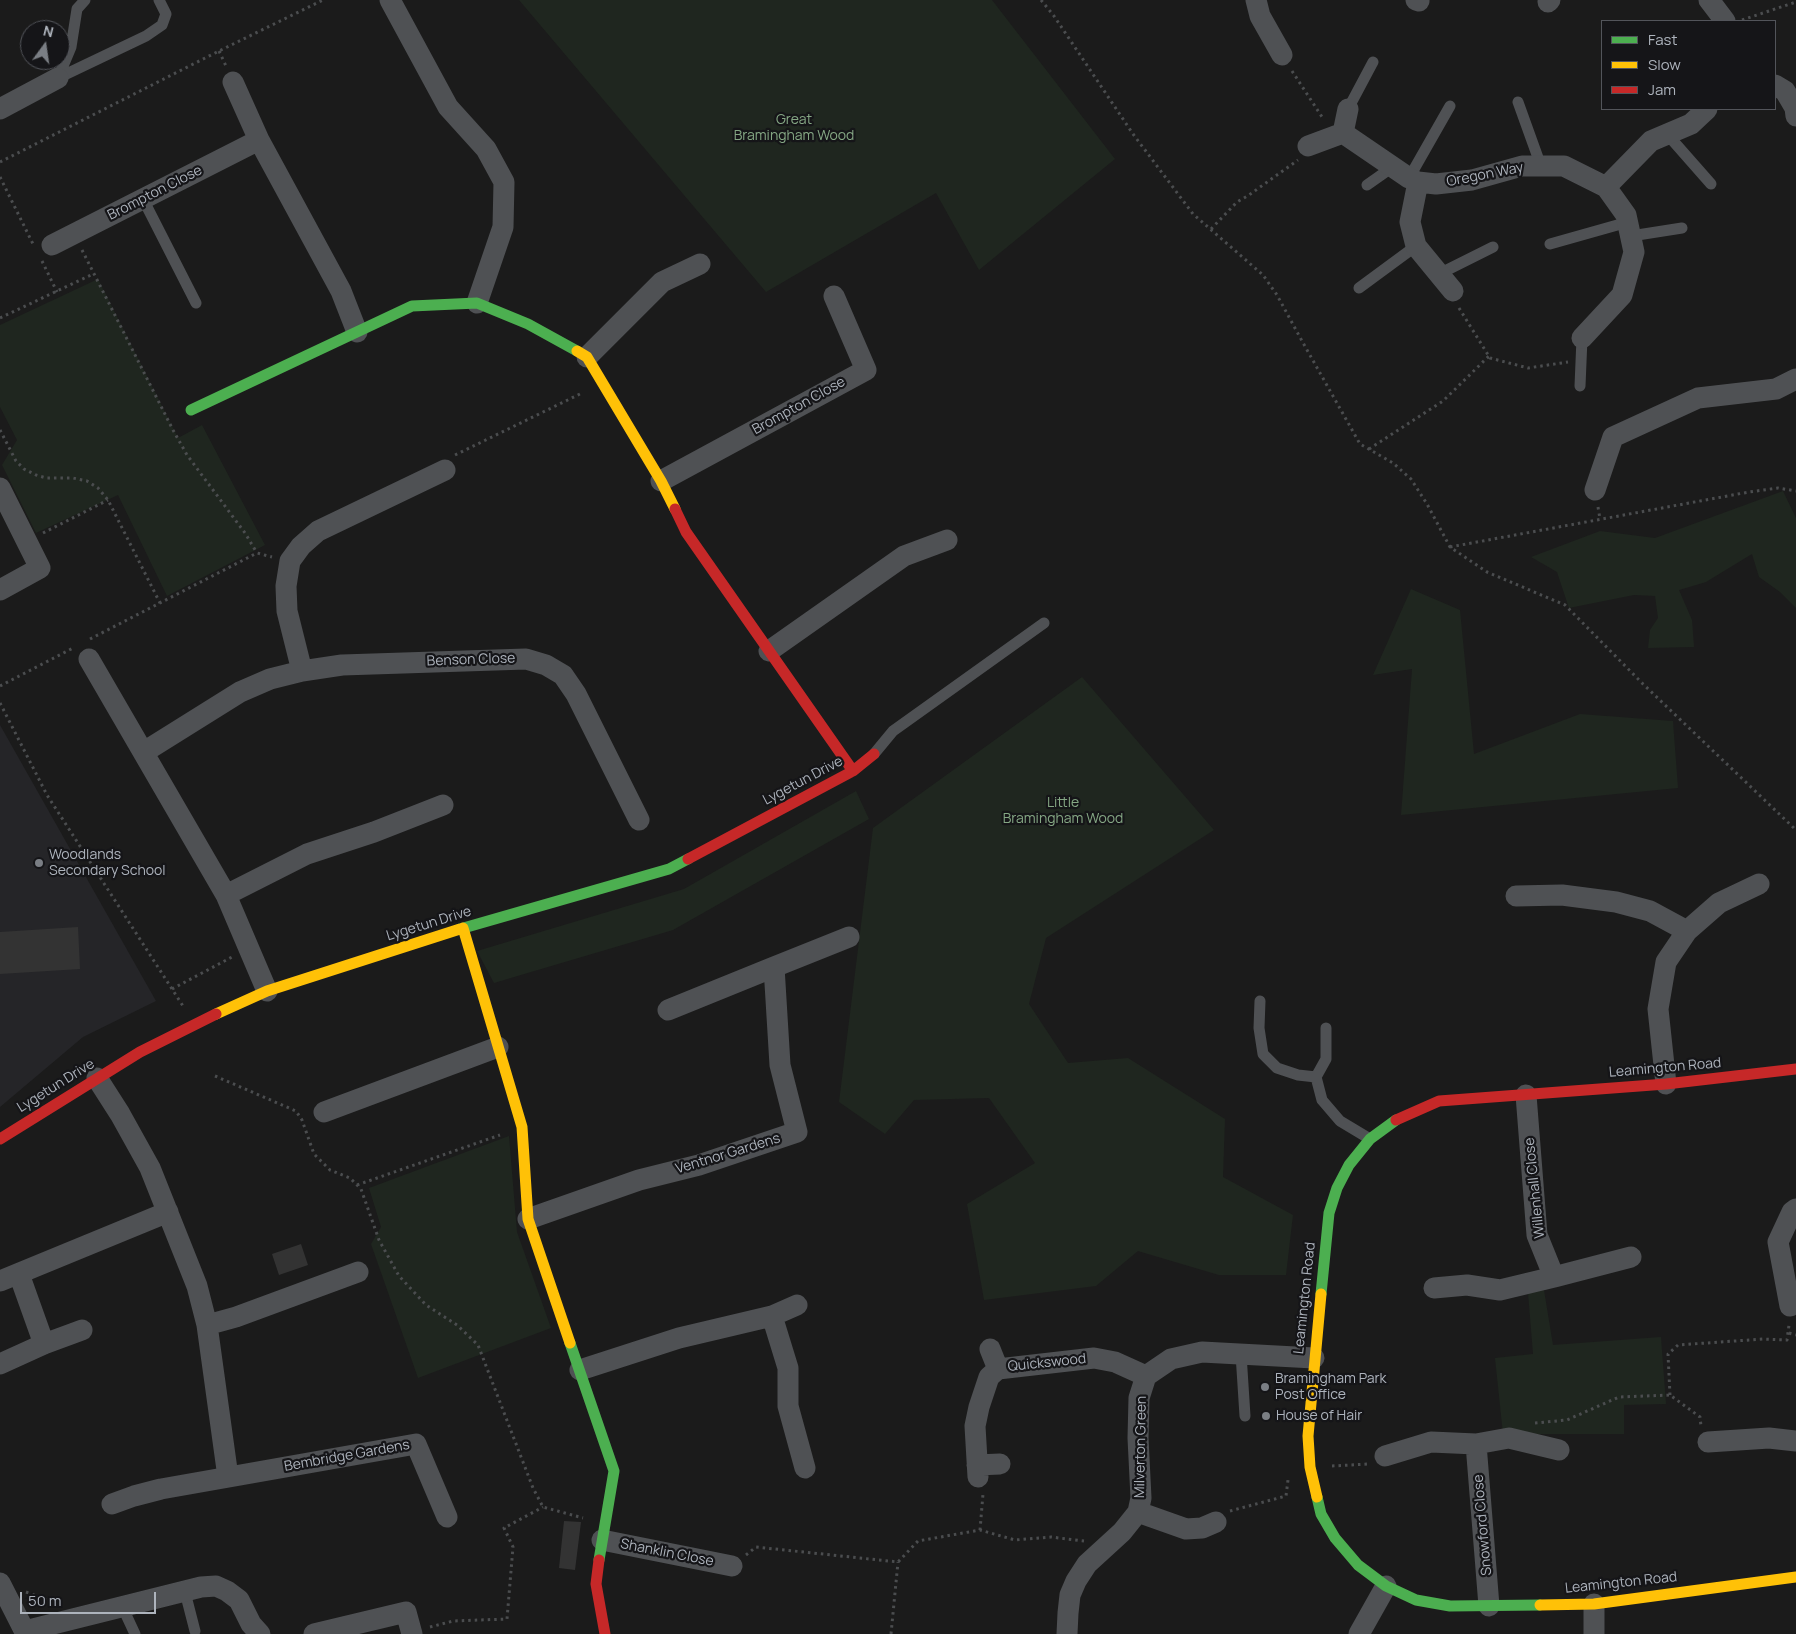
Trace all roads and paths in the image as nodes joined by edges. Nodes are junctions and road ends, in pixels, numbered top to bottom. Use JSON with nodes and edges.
{"nodes":[{"id":1,"x":85,"y":0,"type":"edge"},
{"id":2,"x":159,"y":0,"type":"edge"},
{"id":3,"x":323,"y":0,"type":"edge"},
{"id":4,"x":390,"y":0,"type":"edge"},
{"id":5,"x":1041,"y":0,"type":"edge"},
{"id":6,"x":1256,"y":0,"type":"edge"},
{"id":7,"x":1709,"y":0,"type":"edge"},
{"id":8,"x":1796,"y":2,"type":"edge"},
{"id":9,"x":1724,"y":20,"type":"edge"},
{"id":10,"x":1741,"y":20,"type":"edge"},
{"id":11,"x":1282,"y":55,"type":"joint"},
{"id":12,"x":1373,"y":62,"type":"dead end"},
{"id":13,"x":58,"y":78,"type":"junction"},
{"id":14,"x":233,"y":82,"type":"dead end"},
{"id":15,"x":1776,"y":86,"type":"edge"},
{"id":16,"x":1518,"y":102,"type":"dead end"},
{"id":17,"x":1450,"y":106,"type":"dead end"},
{"id":18,"x":0,"y":109,"type":"edge"},
{"id":19,"x":1348,"y":109,"type":"joint"},
{"id":20,"x":1706,"y":110,"type":"edge"},
{"id":21,"x":1796,"y":116,"type":"edge"},
{"id":22,"x":1339,"y":134,"type":"junction"},
{"id":23,"x":1667,"y":134,"type":"junction"},
{"id":24,"x":259,"y":140,"type":"junction"},
{"id":25,"x":1308,"y":146,"type":"joint"},
{"id":26,"x":0,"y":162,"type":"edge"},
{"id":27,"x":1541,"y":166,"type":"junction"},
{"id":28,"x":1407,"y":175,"type":"junction"},
{"id":29,"x":0,"y":177,"type":"edge"},
{"id":30,"x":1711,"y":184,"type":"dead end"},
{"id":31,"x":1367,"y":185,"type":"dead end"},
{"id":32,"x":1606,"y":187,"type":"junction"},
{"id":33,"x":143,"y":199,"type":"junction"},
{"id":34,"x":1682,"y":228,"type":"dead end"},
{"id":35,"x":1211,"y":229,"type":"junction"},
{"id":36,"x":1629,"y":229,"type":"junction"},
{"id":37,"x":74,"y":234,"type":"junction"},
{"id":38,"x":1550,"y":244,"type":"dead end"},
{"id":39,"x":1416,"y":246,"type":"junction"},
{"id":40,"x":1492,"y":247,"type":"dead end"},
{"id":41,"x":43,"y":252,"type":"junction"},
{"id":42,"x":700,"y":264,"type":"dead end"},
{"id":43,"x":93,"y":274,"type":"junction"},
{"id":44,"x":1439,"y":274,"type":"junction"},
{"id":45,"x":1360,"y":288,"type":"dead end"},
{"id":46,"x":1452,"y":291,"type":"joint"},
{"id":47,"x":57,"y":292,"type":"junction"},
{"id":48,"x":834,"y":296,"type":"dead end"},
{"id":49,"x":477,"y":302,"type":"junction"},
{"id":50,"x":196,"y":303,"type":"dead end"},
{"id":51,"x":0,"y":318,"type":"edge"},
{"id":52,"x":357,"y":332,"type":"junction"},
{"id":53,"x":1582,"y":338,"type":"joint"},
{"id":54,"x":1489,"y":356,"type":"junction"},
{"id":55,"x":587,"y":358,"type":"junction"},
{"id":56,"x":1581,"y":360,"type":"junction"},
{"id":57,"x":1796,"y":379,"type":"edge"},
{"id":58,"x":602,"y":383,"type":"junction"},
{"id":59,"x":1580,"y":386,"type":"dead end"},
{"id":60,"x":191,"y":410,"type":"dead end"},
{"id":61,"x":0,"y":430,"type":"edge"},
{"id":62,"x":2,"y":437,"type":"edge"},
{"id":63,"x":1369,"y":449,"type":"junction"},
{"id":64,"x":445,"y":470,"type":"joint"},
{"id":65,"x":661,"y":481,"type":"junction"},
{"id":66,"x":0,"y":488,"type":"edge"},
{"id":67,"x":1595,"y":490,"type":"dead end"},
{"id":68,"x":1796,"y":491,"type":"edge"},
{"id":69,"x":108,"y":500,"type":"junction"},
{"id":70,"x":947,"y":540,"type":"dead end"},
{"id":71,"x":27,"y":542,"type":"junction"},
{"id":72,"x":1450,"y":547,"type":"junction"},
{"id":73,"x":257,"y":553,"type":"junction"},
{"id":74,"x":290,"y":561,"type":"junction"},
{"id":75,"x":0,"y":590,"type":"edge"},
{"id":76,"x":160,"y":603,"type":"junction"},
{"id":77,"x":1044,"y":623,"type":"dead end"},
{"id":78,"x":85,"y":648,"type":"junction"},
{"id":79,"x":769,"y":651,"type":"junction"},
{"id":80,"x":302,"y":671,"type":"junction"},
{"id":81,"x":0,"y":686,"type":"edge"},
{"id":82,"x":0,"y":703,"type":"edge"},
{"id":83,"x":144,"y":752,"type":"junction"},
{"id":84,"x":874,"y":754,"type":"joint"},
{"id":85,"x":853,"y":771,"type":"junction"},
{"id":86,"x":443,"y":804,"type":"dead end"},
{"id":87,"x":639,"y":820,"type":"dead end"},
{"id":88,"x":1796,"y":830,"type":"edge"},
{"id":89,"x":1759,"y":884,"type":"dead end"},
{"id":90,"x":226,"y":895,"type":"junction"},
{"id":91,"x":1516,"y":896,"type":"dead end"},
{"id":92,"x":463,"y":928,"type":"junction"},
{"id":93,"x":1687,"y":931,"type":"junction"},
{"id":94,"x":849,"y":937,"type":"dead end"},
{"id":95,"x":248,"y":949,"type":"junction"},
{"id":96,"x":774,"y":967,"type":"junction"},
{"id":97,"x":172,"y":989,"type":"junction"},
{"id":98,"x":267,"y":991,"type":"junction"},
{"id":99,"x":1260,"y":1001,"type":"dead end"},
{"id":100,"x":183,"y":1007,"type":"dead end"},
{"id":101,"x":668,"y":1010,"type":"dead end"},
{"id":102,"x":1326,"y":1028,"type":"dead end"},
{"id":103,"x":498,"y":1047,"type":"junction"},
{"id":104,"x":1796,"y":1069,"type":"edge"},
{"id":105,"x":215,"y":1076,"type":"dead end"},
{"id":106,"x":1316,"y":1077,"type":"junction"},
{"id":107,"x":97,"y":1078,"type":"junction"},
{"id":108,"x":1666,"y":1084,"type":"junction"},
{"id":109,"x":1526,"y":1094,"type":"junction"},
{"id":110,"x":324,"y":1112,"type":"dead end"},
{"id":111,"x":522,"y":1127,"type":"junction"},
{"id":112,"x":0,"y":1139,"type":"edge"},
{"id":113,"x":1370,"y":1139,"type":"junction"},
{"id":114,"x":357,"y":1186,"type":"junction"},
{"id":115,"x":1796,"y":1209,"type":"edge"},
{"id":116,"x":168,"y":1212,"type":"junction"},
{"id":117,"x":528,"y":1219,"type":"junction"},
{"id":118,"x":1631,"y":1257,"type":"dead end"},
{"id":119,"x":358,"y":1272,"type":"dead end"},
{"id":120,"x":1554,"y":1277,"type":"junction"},
{"id":121,"x":10,"y":1278,"type":"edge"},
{"id":122,"x":1434,"y":1288,"type":"dead end"},
{"id":123,"x":797,"y":1305,"type":"dead end"},
{"id":124,"x":1790,"y":1306,"type":"joint"},
{"id":125,"x":772,"y":1316,"type":"junction"},
{"id":126,"x":207,"y":1325,"type":"junction"},
{"id":127,"x":82,"y":1330,"type":"dead end"},
{"id":128,"x":1789,"y":1333,"type":"junction"},
{"id":129,"x":1796,"y":1335,"type":"edge"},
{"id":130,"x":44,"y":1344,"type":"junction"},
{"id":131,"x":990,"y":1349,"type":"dead end"},
{"id":132,"x":1241,"y":1354,"type":"junction"},
{"id":133,"x":1314,"y":1358,"type":"junction"},
{"id":134,"x":0,"y":1364,"type":"edge"},
{"id":135,"x":998,"y":1369,"type":"junction"},
{"id":136,"x":580,"y":1370,"type":"junction"},
{"id":137,"x":1146,"y":1376,"type":"junction"},
{"id":138,"x":1670,"y":1395,"type":"junction"},
{"id":139,"x":1245,"y":1416,"type":"dead end"},
{"id":140,"x":1530,"y":1424,"type":"dead end"},
{"id":141,"x":1796,"y":1441,"type":"edge"},
{"id":142,"x":1708,"y":1442,"type":"joint"},
{"id":143,"x":1476,"y":1444,"type":"junction"},
{"id":144,"x":1559,"y":1450,"type":"dead end"},
{"id":145,"x":1385,"y":1456,"type":"dead end"},
{"id":146,"x":1000,"y":1464,"type":"dead end"},
{"id":147,"x":805,"y":1468,"type":"dead end"},
{"id":148,"x":978,"y":1471,"type":"junction"},
{"id":149,"x":228,"y":1477,"type":"junction"},
{"id":150,"x":112,"y":1504,"type":"dead end"},
{"id":151,"x":543,"y":1507,"type":"junction"},
{"id":152,"x":1138,"y":1512,"type":"junction"},
{"id":153,"x":447,"y":1517,"type":"dead end"},
{"id":154,"x":1216,"y":1522,"type":"dead end"},
{"id":155,"x":980,"y":1530,"type":"junction"},
{"id":156,"x":603,"y":1532,"type":"junction"},
{"id":157,"x":1107,"y":1544,"type":"junction"},
{"id":158,"x":898,"y":1562,"type":"junction"},
{"id":159,"x":732,"y":1566,"type":"joint"},
{"id":160,"x":1796,"y":1577,"type":"edge"},
{"id":161,"x":9,"y":1586,"type":"edge"},
{"id":162,"x":1386,"y":1586,"type":"junction"},
{"id":163,"x":185,"y":1592,"type":"junction"},
{"id":164,"x":1594,"y":1604,"type":"junction"},
{"id":165,"x":63,"y":1606,"type":"dead end"},
{"id":166,"x":122,"y":1606,"type":"junction"},
{"id":167,"x":1489,"y":1606,"type":"junction"},
{"id":168,"x":195,"y":1631,"type":"dead end"},
{"id":169,"x":25,"y":1633,"type":"edge"},
{"id":170,"x":412,"y":1633,"type":"edge"},
{"id":171,"x":135,"y":1634,"type":"edge"},
{"id":172,"x":260,"y":1634,"type":"edge"},
{"id":173,"x":314,"y":1634,"type":"edge"},
{"id":174,"x":605,"y":1634,"type":"edge"},
{"id":175,"x":891,"y":1634,"type":"edge"},
{"id":176,"x":1067,"y":1634,"type":"edge"},
{"id":177,"x":1359,"y":1634,"type":"edge"},
{"id":178,"x":1594,"y":1634,"type":"edge"}],
"edges":[{"from":1,"to":13,"type":"lane"},
{"from":2,"to":13,"type":"lane"},
{"from":3,"to":26,"type":"path"},
{"from":4,"to":49,"type":"street"},
{"from":5,"to":35,"type":"path"},
{"from":6,"to":11,"type":"street"},
{"from":7,"to":9,"type":"street"},
{"from":8,"to":10,"type":"path"},
{"from":11,"to":22,"type":"path"},
{"from":12,"to":19,"type":"lane"},
{"from":13,"to":18,"type":"street"},
{"from":14,"to":24,"type":"street"},
{"from":15,"to":21,"type":"street"},
{"from":16,"to":27,"type":"lane"},
{"from":17,"to":28,"type":"lane"},
{"from":19,"to":22,"type":"street"},
{"from":20,"to":23,"type":"street"},
{"from":22,"to":25,"type":"street"},
{"from":22,"to":28,"type":"street","name":"Oregon Way"},
{"from":23,"to":30,"type":"lane"},
{"from":23,"to":32,"type":"street"},
{"from":24,"to":33,"type":"street","name":"Brompton Close"},
{"from":24,"to":52,"type":"street"},
{"from":25,"to":35,"type":"path"},
{"from":27,"to":28,"type":"street","name":"Oregon Way"},
{"from":27,"to":32,"type":"street","name":"Oregon Way"},
{"from":28,"to":31,"type":"lane"},
{"from":28,"to":39,"type":"street"},
{"from":29,"to":41,"type":"path"},
{"from":32,"to":36,"type":"street"},
{"from":33,"to":37,"type":"street","name":"Brompton Close"},
{"from":33,"to":50,"type":"lane"},
{"from":34,"to":36,"type":"lane"},
{"from":35,"to":63,"type":"path"},
{"from":36,"to":38,"type":"lane"},
{"from":36,"to":53,"type":"street"},
{"from":37,"to":41,"type":"street","name":"Brompton Close"},
{"from":37,"to":43,"type":"path"},
{"from":39,"to":44,"type":"street"},
{"from":39,"to":45,"type":"lane"},
{"from":40,"to":44,"type":"lane"},
{"from":41,"to":47,"type":"path"},
{"from":42,"to":55,"type":"street"},
{"from":43,"to":47,"type":"path"},
{"from":43,"to":73,"type":"path"},
{"from":44,"to":46,"type":"street"},
{"from":46,"to":54,"type":"path"},
{"from":47,"to":51,"type":"path"},
{"from":48,"to":65,"type":"street","name":"Brompton Close"},
{"from":49,"to":52,"type":"street"},
{"from":49,"to":55,"type":"street"},
{"from":52,"to":60,"type":"street"},
{"from":53,"to":56,"type":"lane"},
{"from":54,"to":56,"type":"path"},
{"from":54,"to":63,"type":"path"},
{"from":55,"to":58,"type":"street"},
{"from":56,"to":59,"type":"lane"},
{"from":57,"to":67,"type":"street"},
{"from":58,"to":64,"type":"path"},
{"from":58,"to":65,"type":"street"},
{"from":61,"to":62,"type":"path"},
{"from":62,"to":69,"type":"path"},
{"from":63,"to":72,"type":"path"},
{"from":64,"to":74,"type":"street"},
{"from":65,"to":79,"type":"street"},
{"from":66,"to":71,"type":"street"},
{"from":68,"to":72,"type":"path"},
{"from":69,"to":71,"type":"path"},
{"from":69,"to":76,"type":"path"},
{"from":70,"to":79,"type":"street"},
{"from":71,"to":75,"type":"street"},
{"from":72,"to":88,"type":"path"},
{"from":73,"to":74,"type":"path"},
{"from":73,"to":76,"type":"path"},
{"from":74,"to":80,"type":"street"},
{"from":76,"to":78,"type":"path"},
{"from":77,"to":84,"type":"lane"},
{"from":78,"to":81,"type":"path"},
{"from":78,"to":83,"type":"street"},
{"from":79,"to":85,"type":"street"},
{"from":80,"to":83,"type":"street","name":"Benson Close"},
{"from":80,"to":87,"type":"street","name":"Benson Close"},
{"from":82,"to":97,"type":"path"},
{"from":83,"to":90,"type":"street"},
{"from":84,"to":85,"type":"street","name":"Lygetun Drive"},
{"from":85,"to":92,"type":"street","name":"Lygetun Drive"},
{"from":86,"to":90,"type":"street"},
{"from":89,"to":93,"type":"street"},
{"from":90,"to":95,"type":"street"},
{"from":91,"to":93,"type":"street"},
{"from":92,"to":98,"type":"street","name":"Lygetun Drive"},
{"from":92,"to":103,"type":"street"},
{"from":93,"to":108,"type":"street"},
{"from":94,"to":96,"type":"street"},
{"from":95,"to":97,"type":"path"},
{"from":95,"to":98,"type":"street"},
{"from":96,"to":101,"type":"street"},
{"from":96,"to":117,"type":"street","name":"Ventnor Gardens"},
{"from":97,"to":100,"type":"path"},
{"from":98,"to":107,"type":"street","name":"Lygetun Drive"},
{"from":99,"to":106,"type":"lane"},
{"from":102,"to":106,"type":"lane"},
{"from":103,"to":110,"type":"street"},
{"from":103,"to":111,"type":"street"},
{"from":104,"to":108,"type":"street","name":"Leamington Road"},
{"from":105,"to":114,"type":"path"},
{"from":106,"to":113,"type":"lane"},
{"from":107,"to":112,"type":"street","name":"Lygetun Drive"},
{"from":107,"to":116,"type":"street"},
{"from":108,"to":109,"type":"street","name":"Leamington Road"},
{"from":109,"to":113,"type":"street","name":"Leamington Road"},
{"from":109,"to":120,"type":"street","name":"Willenhall Close"},
{"from":111,"to":114,"type":"path"},
{"from":111,"to":117,"type":"street"},
{"from":113,"to":133,"type":"street","name":"Leamington Road"},
{"from":114,"to":151,"type":"path"},
{"from":115,"to":124,"type":"street"},
{"from":116,"to":121,"type":"street"},
{"from":116,"to":126,"type":"street"},
{"from":117,"to":136,"type":"street"},
{"from":118,"to":120,"type":"street"},
{"from":119,"to":126,"type":"street"},
{"from":120,"to":122,"type":"street"},
{"from":121,"to":130,"type":"street"},
{"from":123,"to":125,"type":"street"},
{"from":124,"to":128,"type":"path"},
{"from":125,"to":136,"type":"street"},
{"from":125,"to":147,"type":"street"},
{"from":126,"to":149,"type":"street"},
{"from":127,"to":130,"type":"street"},
{"from":128,"to":129,"type":"path"},
{"from":128,"to":138,"type":"path"},
{"from":130,"to":134,"type":"street"},
{"from":131,"to":135,"type":"street"},
{"from":132,"to":133,"type":"street","name":"Milverton Green"},
{"from":132,"to":137,"type":"street","name":"Milverton Green"},
{"from":132,"to":139,"type":"lane"},
{"from":133,"to":162,"type":"street","name":"Leamington Road"},
{"from":135,"to":137,"type":"street","name":"Quickswood"},
{"from":135,"to":148,"type":"street","name":"Quickswood"},
{"from":136,"to":156,"type":"street"},
{"from":137,"to":152,"type":"street","name":"Milverton Green"},
{"from":138,"to":140,"type":"path"},
{"from":138,"to":142,"type":"path"},
{"from":141,"to":142,"type":"street"},
{"from":143,"to":144,"type":"street"},
{"from":143,"to":145,"type":"street"},
{"from":143,"to":167,"type":"street","name":"Snowford Close"},
{"from":146,"to":148,"type":"street"},
{"from":148,"to":155,"type":"path"},
{"from":149,"to":150,"type":"street","name":"Bembridge Gardens"},
{"from":149,"to":153,"type":"street","name":"Bembridge Gardens"},
{"from":151,"to":156,"type":"path"},
{"from":151,"to":170,"type":"path"},
{"from":152,"to":154,"type":"street","name":"Milverton Green"},
{"from":152,"to":157,"type":"street","name":"Milverton Green"},
{"from":155,"to":157,"type":"path"},
{"from":155,"to":158,"type":"path"},
{"from":156,"to":159,"type":"street","name":"Shanklin Close"},
{"from":156,"to":174,"type":"street"},
{"from":157,"to":176,"type":"street","name":"Milverton Green"},
{"from":158,"to":159,"type":"path"},
{"from":158,"to":175,"type":"path"},
{"from":160,"to":164,"type":"street","name":"Leamington Road"},
{"from":161,"to":165,"type":"path"},
{"from":161,"to":169,"type":"street"},
{"from":162,"to":167,"type":"street","name":"Leamington Road"},
{"from":162,"to":177,"type":"street"},
{"from":163,"to":166,"type":"street"},
{"from":163,"to":168,"type":"lane"},
{"from":163,"to":172,"type":"street"},
{"from":164,"to":167,"type":"street","name":"Leamington Road"},
{"from":164,"to":178,"type":"street"},
{"from":166,"to":169,"type":"street"},
{"from":166,"to":171,"type":"lane"},
{"from":170,"to":173,"type":"street"}]}
